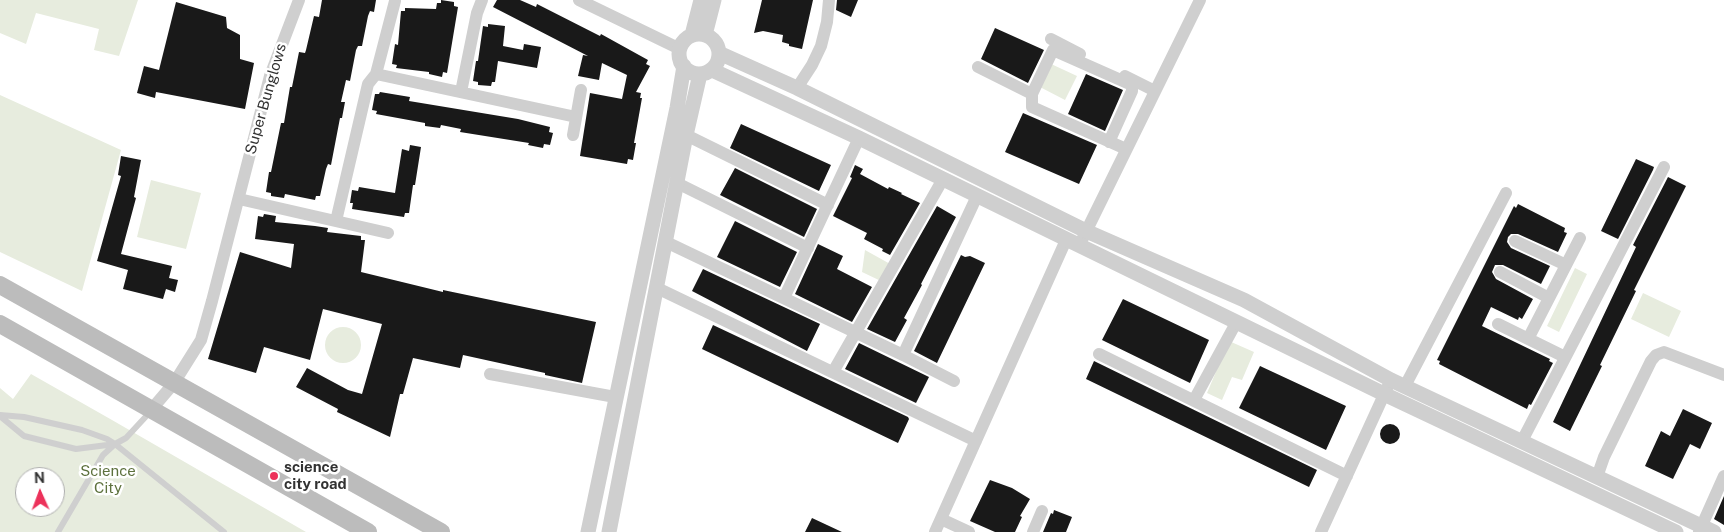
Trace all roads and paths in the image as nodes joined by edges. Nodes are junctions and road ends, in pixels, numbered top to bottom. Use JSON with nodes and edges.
{"nodes":[{"id":1,"x":299,"y":0,"type":"edge"},
{"id":2,"x":482,"y":0,"type":"edge"},
{"id":3,"x":579,"y":0,"type":"edge"},
{"id":4,"x":701,"y":0,"type":"edge"},
{"id":5,"x":714,"y":0,"type":"edge"},
{"id":6,"x":829,"y":0,"type":"edge"},
{"id":7,"x":1200,"y":0,"type":"edge"},
{"id":8,"x":396,"y":1,"type":"edge"},
{"id":9,"x":699,"y":35,"type":"junction"},
{"id":10,"x":1051,"y":39,"type":"dead end"},
{"id":11,"x":680,"y":49,"type":"junction"},
{"id":12,"x":720,"y":53,"type":"junction"},
{"id":13,"x":684,"y":66,"type":"junction"},
{"id":14,"x":978,"y":67,"type":"dead end"},
{"id":15,"x":706,"y":72,"type":"junction"},
{"id":16,"x":376,"y":74,"type":"junction"},
{"id":17,"x":796,"y":88,"type":"junction"},
{"id":18,"x":582,"y":90,"type":"dead end"},
{"id":19,"x":1155,"y":91,"type":"junction"},
{"id":20,"x":462,"y":92,"type":"junction"},
{"id":21,"x":1032,"y":94,"type":"junction"},
{"id":22,"x":576,"y":117,"type":"junction"},
{"id":23,"x":572,"y":135,"type":"dead end"},
{"id":24,"x":686,"y":135,"type":"junction"},
{"id":25,"x":859,"y":138,"type":"junction"},
{"id":26,"x":1110,"y":142,"type":"junction"},
{"id":27,"x":1126,"y":149,"type":"junction"},
{"id":28,"x":1664,"y":167,"type":"dead end"},
{"id":29,"x":942,"y":178,"type":"junction"},
{"id":30,"x":677,"y":183,"type":"junction"},
{"id":31,"x":1506,"y":194,"type":"dead end"},
{"id":32,"x":977,"y":196,"type":"junction"},
{"id":33,"x":238,"y":199,"type":"junction"},
{"id":34,"x":828,"y":205,"type":"junction"},
{"id":35,"x":336,"y":221,"type":"junction"},
{"id":36,"x":1086,"y":231,"type":"junction"},
{"id":37,"x":388,"y":233,"type":"dead end"},
{"id":38,"x":1580,"y":238,"type":"dead end"},
{"id":39,"x":1515,"y":241,"type":"dead end"},
{"id":40,"x":666,"y":242,"type":"junction"},
{"id":41,"x":1072,"y":243,"type":"junction"},
{"id":42,"x":808,"y":248,"type":"junction"},
{"id":43,"x":1566,"y":264,"type":"junction"},
{"id":44,"x":1500,"y":272,"type":"dead end"},
{"id":45,"x":0,"y":286,"type":"edge"},
{"id":46,"x":657,"y":288,"type":"junction"},
{"id":47,"x":784,"y":298,"type":"junction"},
{"id":48,"x":1549,"y":298,"type":"junction"},
{"id":49,"x":1236,"y":323,"type":"junction"},
{"id":50,"x":0,"y":324,"type":"edge"},
{"id":51,"x":1498,"y":324,"type":"dead end"},
{"id":52,"x":856,"y":333,"type":"junction"},
{"id":53,"x":1528,"y":339,"type":"junction"},
{"id":54,"x":1099,"y":354,"type":"dead end"},
{"id":55,"x":903,"y":355,"type":"junction"},
{"id":56,"x":1565,"y":357,"type":"junction"},
{"id":57,"x":833,"y":372,"type":"junction"},
{"id":58,"x":490,"y":374,"type":"dead end"},
{"id":59,"x":1724,"y":376,"type":"edge"},
{"id":60,"x":1391,"y":380,"type":"junction"},
{"id":61,"x":954,"y":381,"type":"dead end"},
{"id":62,"x":174,"y":383,"type":"junction"},
{"id":63,"x":1405,"y":386,"type":"junction"},
{"id":64,"x":1384,"y":394,"type":"junction"},
{"id":65,"x":615,"y":397,"type":"junction"},
{"id":66,"x":1194,"y":400,"type":"junction"},
{"id":67,"x":152,"y":410,"type":"junction"},
{"id":68,"x":0,"y":416,"type":"edge"},
{"id":69,"x":976,"y":441,"type":"junction"},
{"id":70,"x":1522,"y":441,"type":"junction"},
{"id":71,"x":115,"y":444,"type":"junction"},
{"id":72,"x":1347,"y":476,"type":"junction"},
{"id":73,"x":1724,"y":476,"type":"edge"},
{"id":74,"x":1597,"y":477,"type":"junction"},
{"id":75,"x":1042,"y":511,"type":"dead end"},
{"id":76,"x":941,"y":519,"type":"junction"},
{"id":77,"x":1705,"y":530,"type":"edge"},
{"id":78,"x":58,"y":532,"type":"edge"},
{"id":79,"x":224,"y":532,"type":"edge"},
{"id":80,"x":368,"y":532,"type":"edge"},
{"id":81,"x":441,"y":532,"type":"edge"},
{"id":82,"x":588,"y":532,"type":"edge"},
{"id":83,"x":609,"y":532,"type":"edge"},
{"id":84,"x":935,"y":532,"type":"edge"},
{"id":85,"x":969,"y":532,"type":"edge"},
{"id":86,"x":1033,"y":532,"type":"edge"},
{"id":87,"x":1321,"y":532,"type":"edge"},
{"id":88,"x":1676,"y":532,"type":"edge"}],
"edges":[{"from":1,"to":33,"type":"street","name":"Super Bunglows"},
{"from":2,"to":20,"type":"street"},
{"from":3,"to":11,"type":"street"},
{"from":4,"to":9,"type":"street"},
{"from":5,"to":9,"type":"street"},
{"from":6,"to":17,"type":"street"},
{"from":7,"to":19,"type":"street"},
{"from":8,"to":16,"type":"street"},
{"from":9,"to":11,"type":"street"},
{"from":9,"to":12,"type":"street"},
{"from":10,"to":19,"type":"street"},
{"from":11,"to":13,"type":"street"},
{"from":12,"to":15,"type":"street"},
{"from":12,"to":17,"type":"street"},
{"from":13,"to":15,"type":"street"},
{"from":13,"to":65,"type":"street"},
{"from":14,"to":21,"type":"street"},
{"from":15,"to":24,"type":"street"},
{"from":15,"to":25,"type":"street"},
{"from":16,"to":20,"type":"street"},
{"from":16,"to":35,"type":"street"},
{"from":17,"to":36,"type":"street"},
{"from":18,"to":22,"type":"street"},
{"from":19,"to":27,"type":"street"},
{"from":20,"to":22,"type":"street"},
{"from":21,"to":26,"type":"street"},
{"from":21,"to":26,"type":"street"},
{"from":22,"to":23,"type":"street"},
{"from":24,"to":30,"type":"street"},
{"from":24,"to":34,"type":"street"},
{"from":25,"to":29,"type":"street"},
{"from":25,"to":34,"type":"street"},
{"from":26,"to":27,"type":"street"},
{"from":27,"to":36,"type":"street"},
{"from":28,"to":56,"type":"street"},
{"from":29,"to":32,"type":"street"},
{"from":29,"to":52,"type":"street"},
{"from":30,"to":40,"type":"street"},
{"from":30,"to":42,"type":"street"},
{"from":31,"to":63,"type":"street"},
{"from":32,"to":41,"type":"street"},
{"from":32,"to":55,"type":"street"},
{"from":33,"to":35,"type":"street"},
{"from":33,"to":62,"type":"street","name":"Super Bunglows"},
{"from":34,"to":42,"type":"street"},
{"from":35,"to":37,"type":"street"},
{"from":36,"to":41,"type":"street"},
{"from":36,"to":60,"type":"street"},
{"from":38,"to":43,"type":"street"},
{"from":39,"to":43,"type":"street"},
{"from":40,"to":46,"type":"street"},
{"from":40,"to":47,"type":"street"},
{"from":41,"to":49,"type":"street"},
{"from":41,"to":69,"type":"street"},
{"from":42,"to":47,"type":"street"},
{"from":43,"to":48,"type":"street"},
{"from":44,"to":48,"type":"street"},
{"from":45,"to":62,"type":"main road"},
{"from":46,"to":57,"type":"street"},
{"from":46,"to":83,"type":"street"},
{"from":47,"to":52,"type":"street"},
{"from":48,"to":53,"type":"street"},
{"from":49,"to":64,"type":"street"},
{"from":49,"to":66,"type":"street"},
{"from":50,"to":67,"type":"main road"},
{"from":51,"to":53,"type":"street"},
{"from":52,"to":55,"type":"street"},
{"from":52,"to":57,"type":"street"},
{"from":53,"to":56,"type":"street"},
{"from":54,"to":66,"type":"street"},
{"from":55,"to":61,"type":"street"},
{"from":56,"to":70,"type":"street"},
{"from":57,"to":69,"type":"street"},
{"from":58,"to":65,"type":"street"},
{"from":59,"to":74,"type":"street"},
{"from":60,"to":63,"type":"street"},
{"from":60,"to":64,"type":"street"},
{"from":62,"to":67,"type":"street","name":"Super Bunglows"},
{"from":62,"to":81,"type":"main road"},
{"from":63,"to":70,"type":"street"},
{"from":64,"to":72,"type":"street"},
{"from":64,"to":88,"type":"street"},
{"from":65,"to":82,"type":"street"},
{"from":66,"to":72,"type":"street"},
{"from":67,"to":71,"type":"lane"},
{"from":67,"to":80,"type":"main road"},
{"from":68,"to":71,"type":"lane"},
{"from":68,"to":71,"type":"lane"},
{"from":69,"to":76,"type":"street"},
{"from":70,"to":74,"type":"street"},
{"from":71,"to":78,"type":"lane"},
{"from":71,"to":79,"type":"lane"},
{"from":72,"to":87,"type":"street"},
{"from":73,"to":77,"type":"street"},
{"from":74,"to":77,"type":"street"},
{"from":75,"to":86,"type":"street"},
{"from":76,"to":84,"type":"street"},
{"from":76,"to":85,"type":"street"}]}
